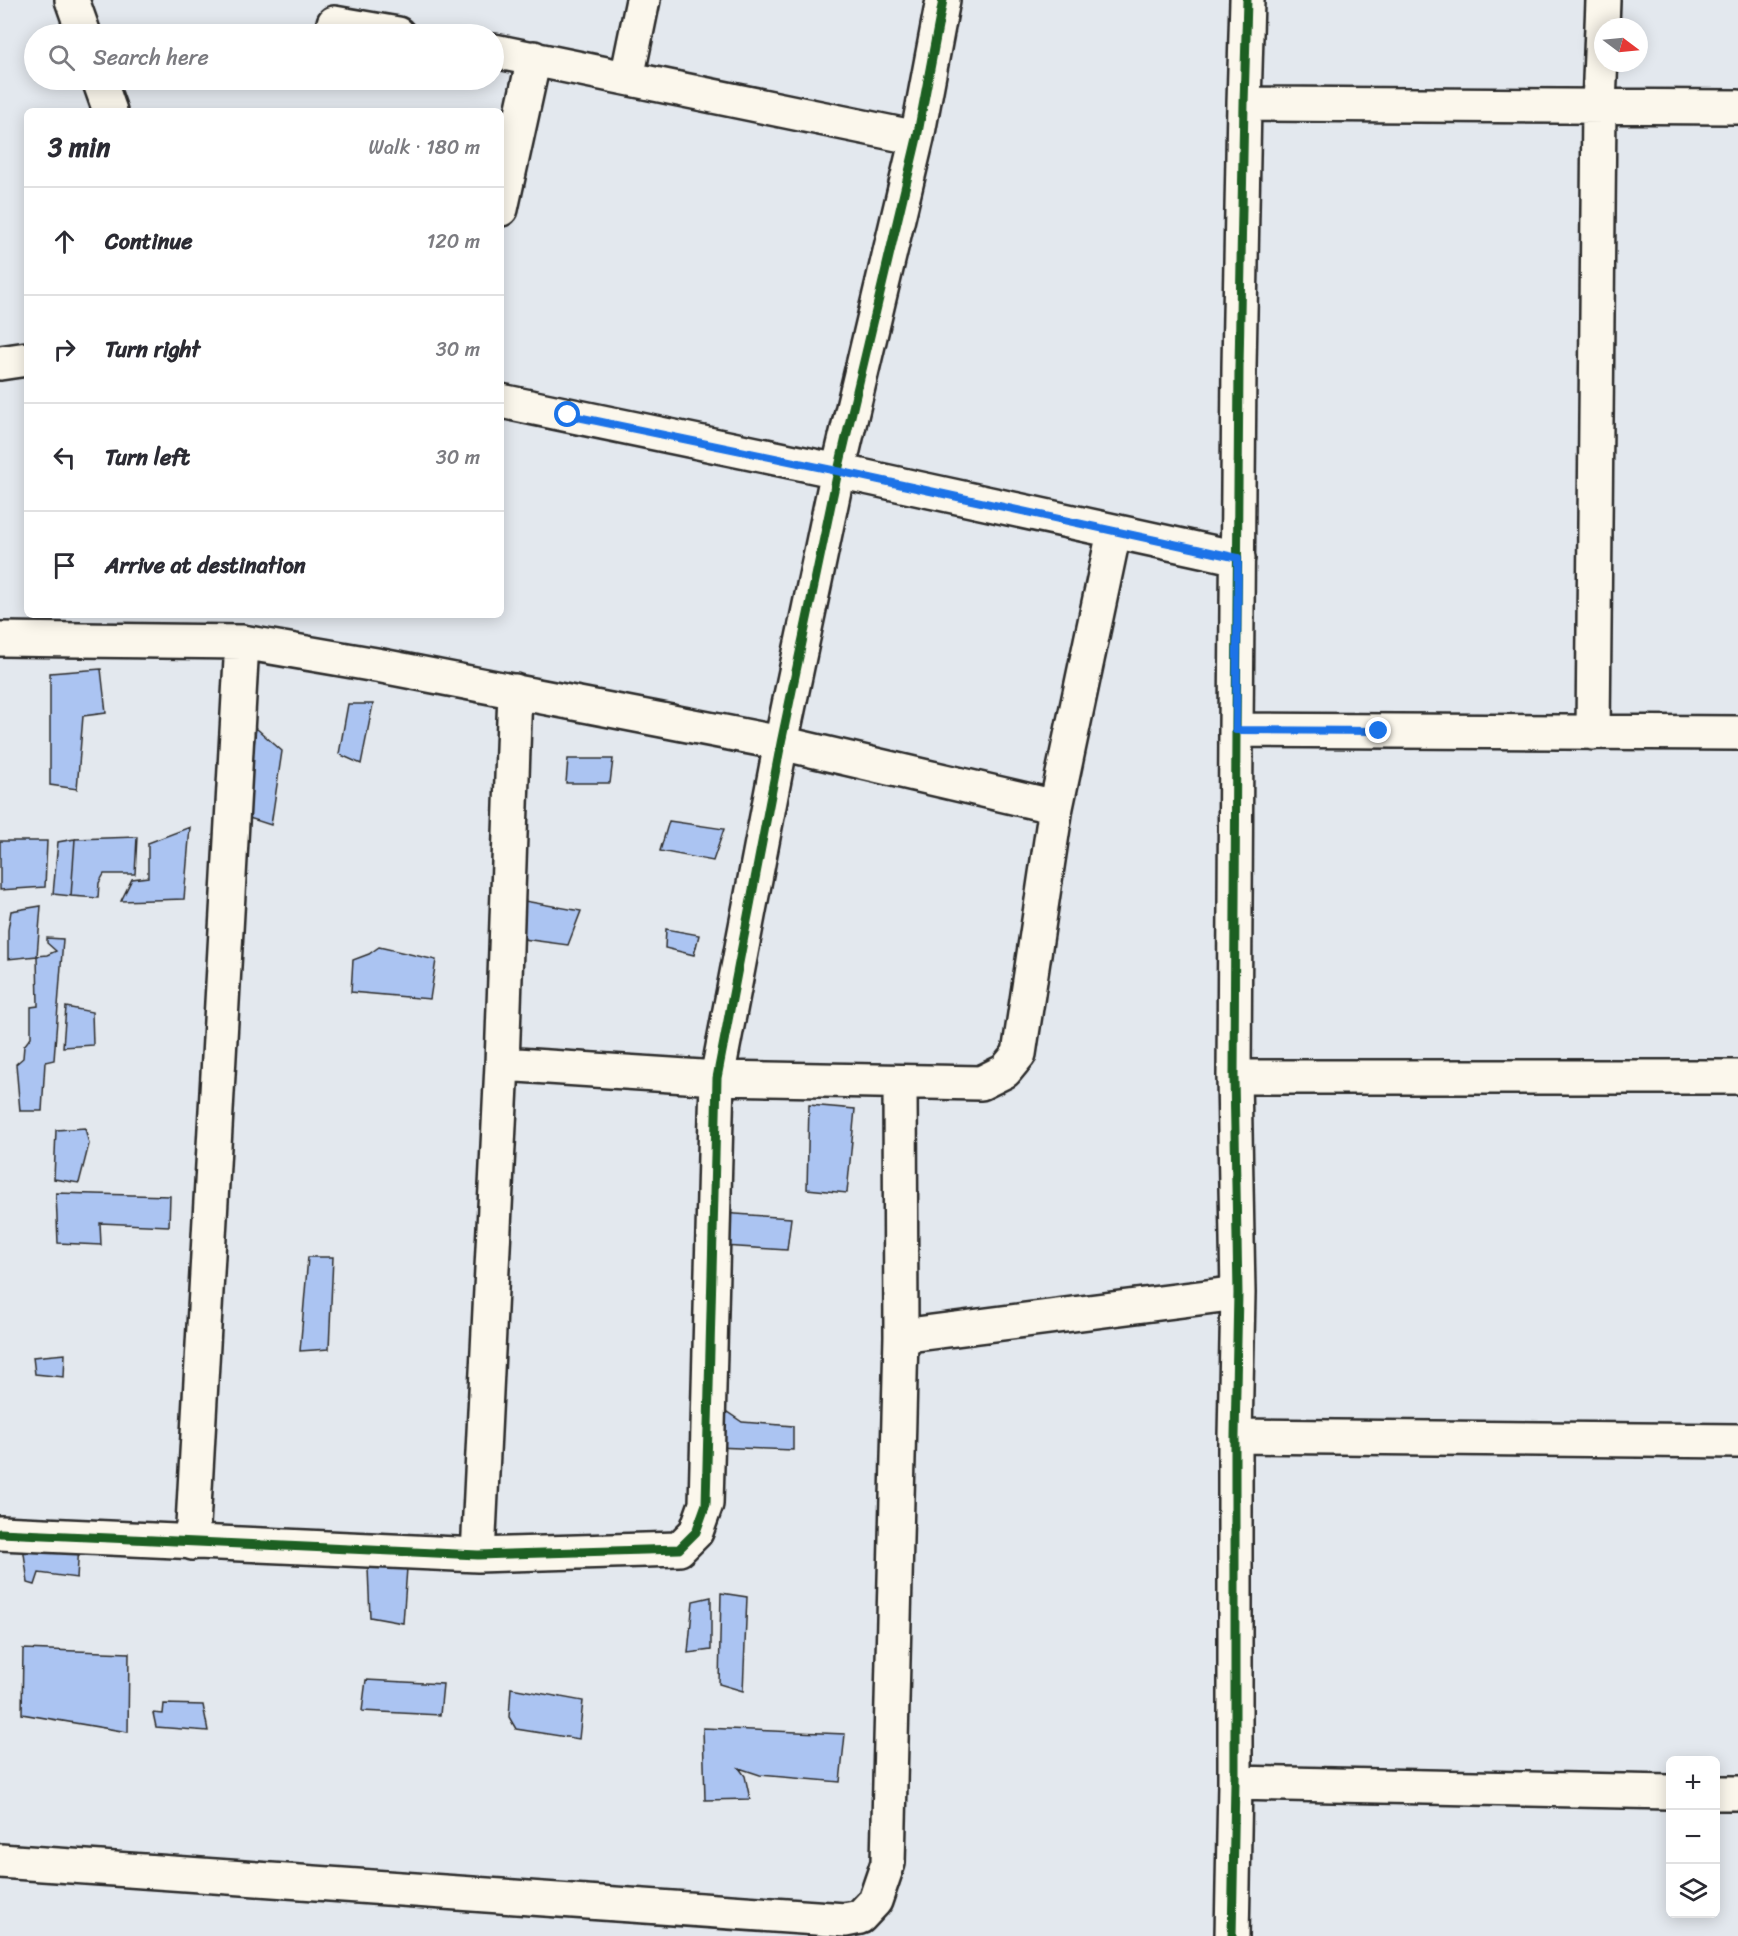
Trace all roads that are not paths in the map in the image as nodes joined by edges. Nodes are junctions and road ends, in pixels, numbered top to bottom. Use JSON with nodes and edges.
{"nodes":[{"id":1,"x":72,"y":0,"type":"edge"},
{"id":2,"x":643,"y":0,"type":"edge"},
{"id":3,"x":943,"y":0,"type":"edge"},
{"id":4,"x":1247,"y":0,"type":"edge"},
{"id":5,"x":1603,"y":0,"type":"edge"},
{"id":6,"x":334,"y":23,"type":"dead end"},
{"id":7,"x":80,"y":24,"type":"edge"},
{"id":8,"x":340,"y":24,"type":"edge"},
{"id":9,"x":504,"y":53,"type":"edge"},
{"id":10,"x":534,"y":58,"type":"junction"},
{"id":11,"x":627,"y":78,"type":"junction"},
{"id":12,"x":103,"y":90,"type":"edge"},
{"id":13,"x":1244,"y":104,"type":"junction"},
{"id":14,"x":1599,"y":106,"type":"junction"},
{"id":15,"x":1738,"y":107,"type":"edge"},
{"id":16,"x":109,"y":108,"type":"edge"},
{"id":17,"x":917,"y":138,"type":"junction"},
{"id":18,"x":504,"y":194,"type":"edge"},
{"id":19,"x":24,"y":359,"type":"edge"},
{"id":20,"x":0,"y":363,"type":"edge"},
{"id":21,"x":504,"y":402,"type":"edge"},
{"id":22,"x":838,"y":471,"type":"junction"},
{"id":23,"x":1114,"y":532,"type":"junction"},
{"id":24,"x":1238,"y":558,"type":"junction"},
{"id":25,"x":0,"y":639,"type":"edge"},
{"id":26,"x":242,"y":642,"type":"junction"},
{"id":27,"x":515,"y":691,"type":"junction"},
{"id":28,"x":1236,"y":730,"type":"junction"},
{"id":29,"x":1593,"y":733,"type":"junction"},
{"id":30,"x":1738,"y":733,"type":"edge"},
{"id":31,"x":781,"y":743,"type":"junction"},
{"id":32,"x":1056,"y":807,"type":"junction"},
{"id":33,"x":502,"y":1064,"type":"junction"},
{"id":34,"x":1234,"y":1077,"type":"junction"},
{"id":35,"x":1738,"y":1077,"type":"edge"},
{"id":36,"x":717,"y":1078,"type":"junction"},
{"id":37,"x":900,"y":1082,"type":"junction"},
{"id":38,"x":1238,"y":1293,"type":"junction"},
{"id":39,"x":901,"y":1336,"type":"junction"},
{"id":40,"x":1235,"y":1436,"type":"junction"},
{"id":41,"x":1738,"y":1441,"type":"edge"},
{"id":42,"x":0,"y":1533,"type":"edge"},
{"id":43,"x":192,"y":1543,"type":"junction"},
{"id":44,"x":478,"y":1555,"type":"junction"},
{"id":45,"x":1235,"y":1783,"type":"junction"},
{"id":46,"x":1666,"y":1792,"type":"edge"},
{"id":47,"x":1720,"y":1793,"type":"edge"},
{"id":48,"x":1738,"y":1793,"type":"edge"},
{"id":49,"x":0,"y":1861,"type":"edge"},
{"id":50,"x":736,"y":1924,"type":"edge"},
{"id":51,"x":1232,"y":1936,"type":"edge"}],
"edges":[{"from":1,"to":7,"type":"street"},
{"from":2,"to":11,"type":"street"},
{"from":3,"to":17,"type":"street"},
{"from":4,"to":13,"type":"street"},
{"from":5,"to":14,"type":"street"},
{"from":6,"to":8,"type":"street"},
{"from":9,"to":10,"type":"street"},
{"from":10,"to":11,"type":"street"},
{"from":10,"to":18,"type":"street"},
{"from":11,"to":17,"type":"street"},
{"from":12,"to":16,"type":"street"},
{"from":13,"to":14,"type":"street"},
{"from":13,"to":24,"type":"street"},
{"from":14,"to":15,"type":"street"},
{"from":14,"to":29,"type":"street"},
{"from":17,"to":22,"type":"street"},
{"from":19,"to":20,"type":"street"},
{"from":21,"to":22,"type":"street"},
{"from":22,"to":23,"type":"street"},
{"from":22,"to":31,"type":"street"},
{"from":23,"to":24,"type":"street"},
{"from":23,"to":32,"type":"street"},
{"from":24,"to":28,"type":"street"},
{"from":25,"to":26,"type":"street"},
{"from":26,"to":27,"type":"street"},
{"from":26,"to":43,"type":"street"},
{"from":27,"to":31,"type":"street"},
{"from":27,"to":33,"type":"street"},
{"from":28,"to":29,"type":"street"},
{"from":28,"to":34,"type":"street"},
{"from":29,"to":30,"type":"street"},
{"from":31,"to":32,"type":"street"},
{"from":31,"to":36,"type":"street"},
{"from":32,"to":37,"type":"street"},
{"from":33,"to":36,"type":"street"},
{"from":33,"to":44,"type":"street"},
{"from":34,"to":35,"type":"street"},
{"from":34,"to":38,"type":"street"},
{"from":36,"to":37,"type":"street"},
{"from":36,"to":44,"type":"street"},
{"from":37,"to":39,"type":"street"},
{"from":38,"to":39,"type":"street"},
{"from":38,"to":40,"type":"street"},
{"from":39,"to":50,"type":"street"},
{"from":40,"to":41,"type":"street"},
{"from":40,"to":45,"type":"street"},
{"from":42,"to":43,"type":"street"},
{"from":43,"to":44,"type":"street"},
{"from":45,"to":46,"type":"street"},
{"from":45,"to":51,"type":"street"},
{"from":47,"to":48,"type":"street"},
{"from":49,"to":50,"type":"street"}]}
